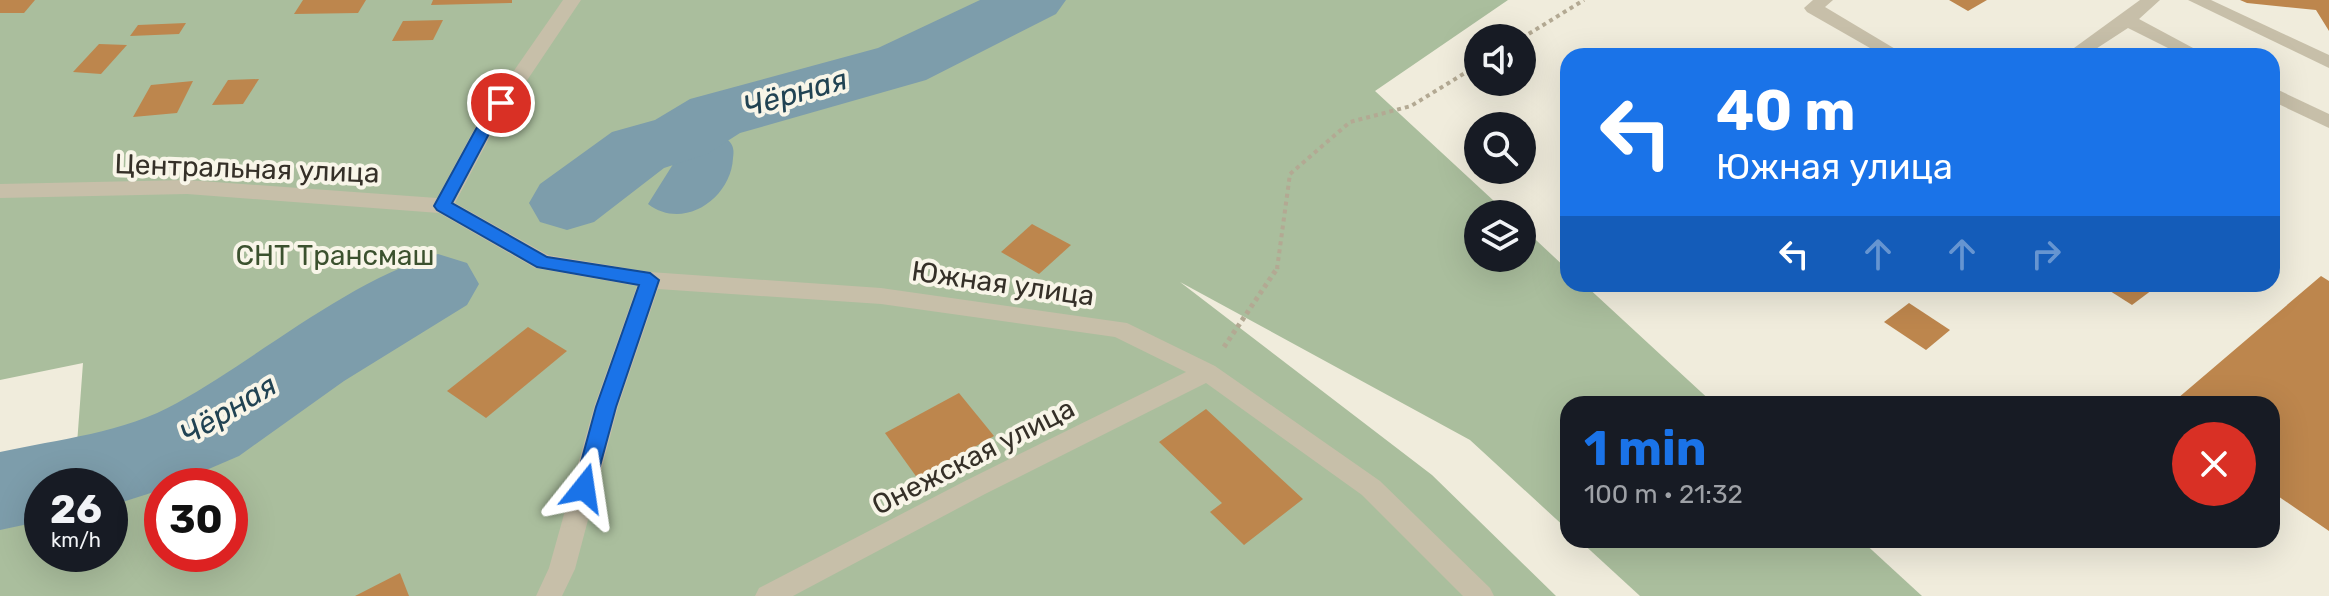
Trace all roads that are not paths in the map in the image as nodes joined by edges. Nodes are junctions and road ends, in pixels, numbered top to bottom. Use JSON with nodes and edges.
{"nodes":[{"id":1,"x":572,"y":0,"type":"edge"},
{"id":2,"x":1824,"y":0,"type":"edge"},
{"id":3,"x":2151,"y":0,"type":"edge"},
{"id":4,"x":2197,"y":0,"type":"edge"},
{"id":5,"x":2127,"y":20,"type":"junction"},
{"id":6,"x":1884,"y":48,"type":"edge"},
{"id":7,"x":2084,"y":48,"type":"edge"},
{"id":8,"x":2183,"y":48,"type":"edge"},
{"id":9,"x":2329,"y":62,"type":"edge"},
{"id":10,"x":2280,"y":97,"type":"edge"},
{"id":11,"x":2329,"y":122,"type":"edge"},
{"id":12,"x":0,"y":191,"type":"edge"},
{"id":13,"x":443,"y":206,"type":"junction"},
{"id":14,"x":650,"y":280,"type":"junction"},
{"id":15,"x":1207,"y":372,"type":"junction"},
{"id":16,"x":549,"y":596,"type":"edge"},
{"id":17,"x":768,"y":596,"type":"edge"},
{"id":18,"x":1481,"y":596,"type":"edge"}],
"edges":[{"from":1,"to":13,"type":"street"},
{"from":2,"to":6,"type":"street"},
{"from":3,"to":5,"type":"street"},
{"from":4,"to":9,"type":"street"},
{"from":5,"to":7,"type":"street"},
{"from":5,"to":8,"type":"street"},
{"from":10,"to":11,"type":"street"},
{"from":12,"to":13,"type":"street","name":"Центральная улица"},
{"from":13,"to":14,"type":"street","name":"Южная улица"},
{"from":14,"to":15,"type":"street","name":"Южная улица"},
{"from":14,"to":16,"type":"street"},
{"from":15,"to":17,"type":"street","name":"Онежская улица"},
{"from":15,"to":18,"type":"street","name":"Южная улица"}]}
